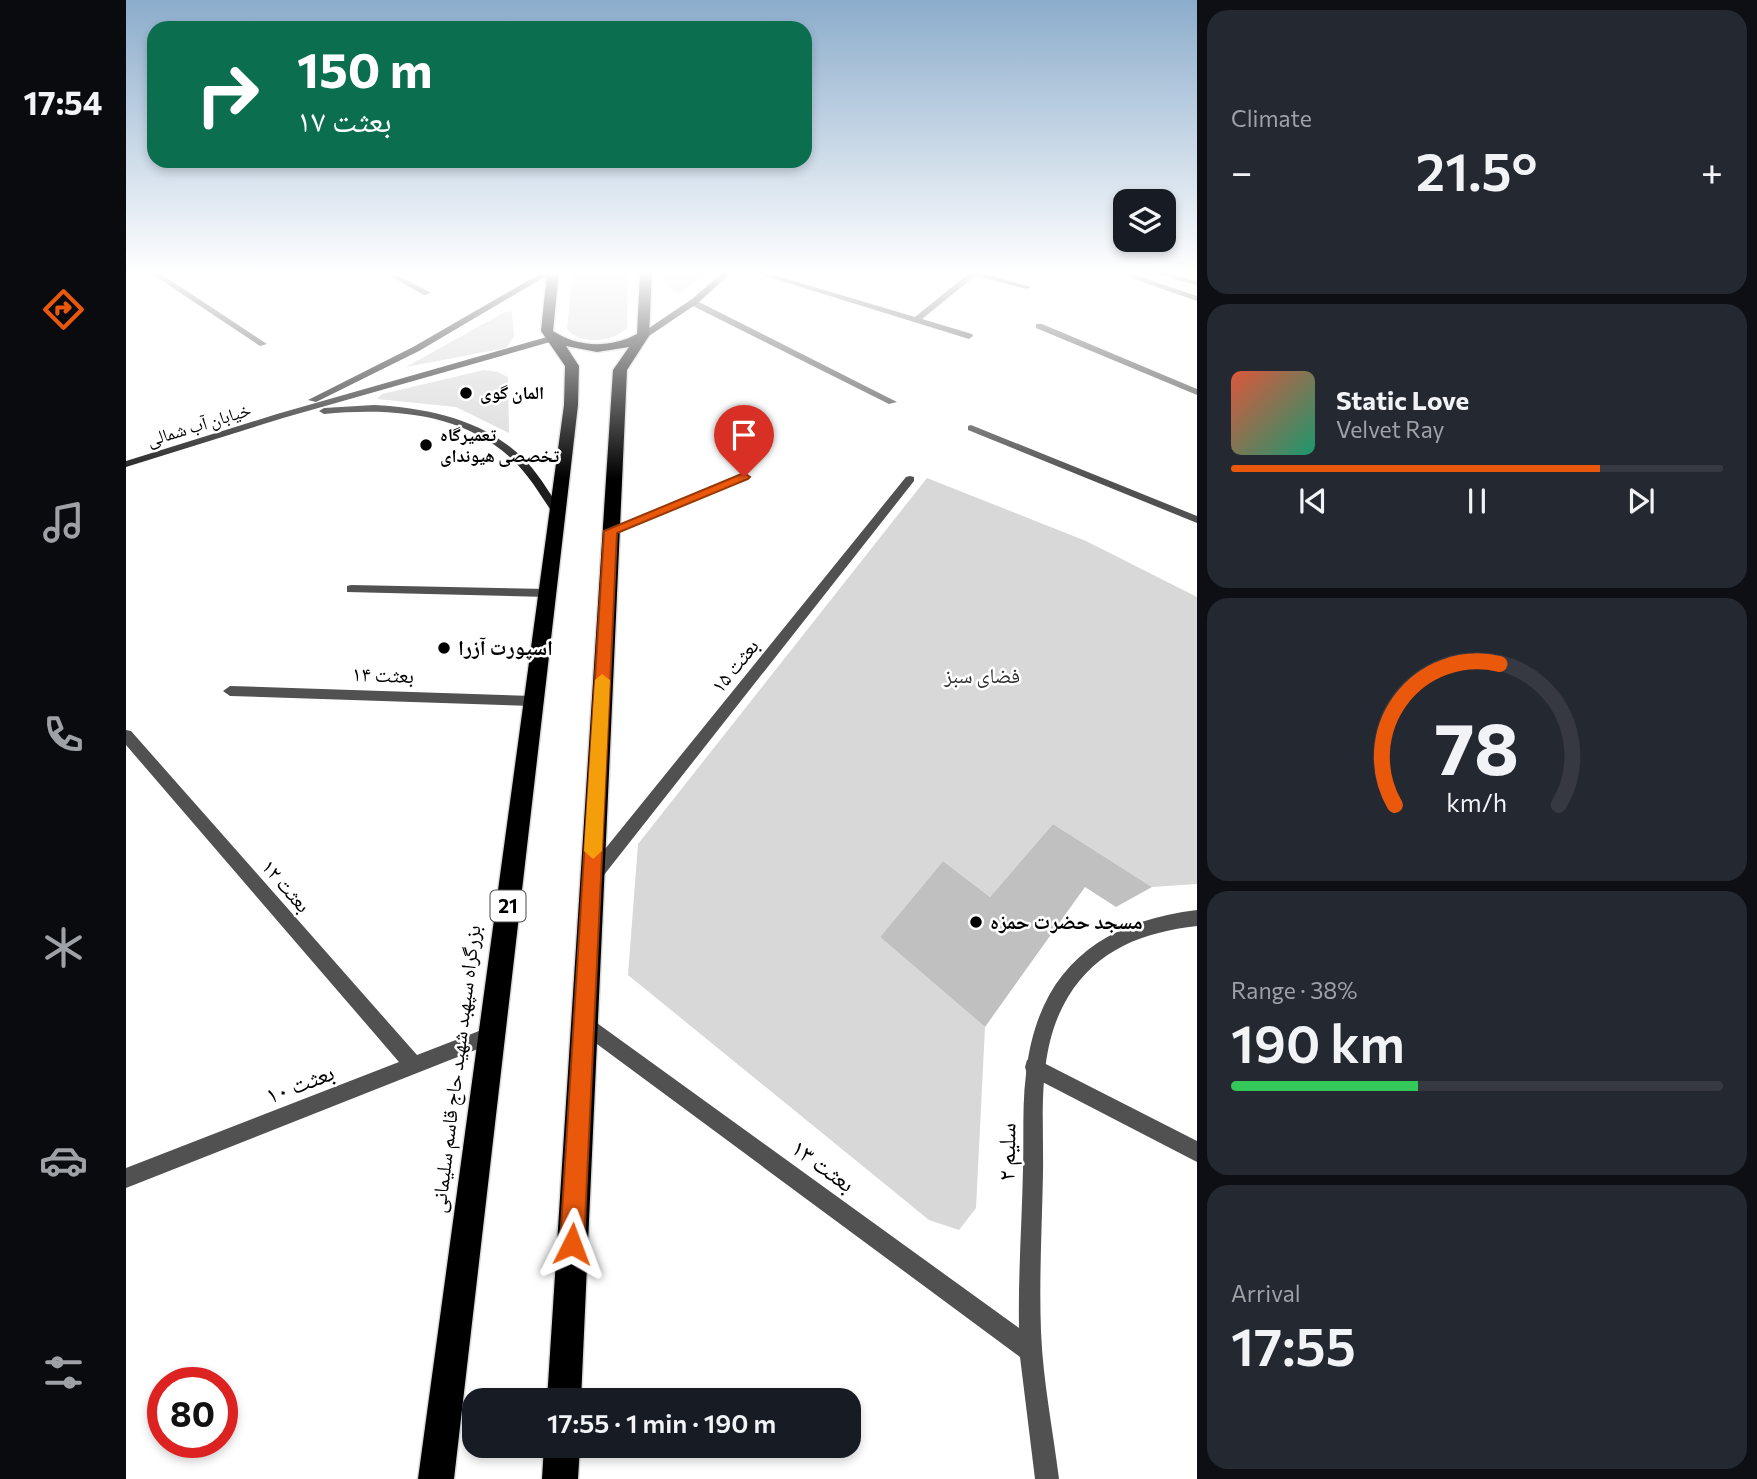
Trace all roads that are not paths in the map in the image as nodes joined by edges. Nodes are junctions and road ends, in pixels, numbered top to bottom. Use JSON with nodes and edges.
{"nodes":[{"id":1,"x":258,"y":341,"type":"edge"},
{"id":2,"x":430,"y":341,"type":"edge"},
{"id":3,"x":543,"y":341,"type":"edge"},
{"id":4,"x":556,"y":341,"type":"edge"},
{"id":5,"x":562,"y":341,"type":"edge"},
{"id":6,"x":633,"y":341,"type":"edge"},
{"id":7,"x":640,"y":341,"type":"edge"},
{"id":8,"x":770,"y":341,"type":"edge"},
{"id":9,"x":1075,"y":341,"type":"edge"},
{"id":10,"x":263,"y":344,"type":"dead end"},
{"id":11,"x":1197,"y":392,"type":"edge"},
{"id":12,"x":892,"y":402,"type":"dead end"},
{"id":13,"x":280,"y":416,"type":"junction"},
{"id":14,"x":971,"y":428,"type":"dead end"},
{"id":15,"x":126,"y":464,"type":"edge"},
{"id":16,"x":744,"y":477,"type":"dead end"},
{"id":17,"x":910,"y":480,"type":"dead end"},
{"id":18,"x":558,"y":513,"type":"junction"},
{"id":19,"x":1197,"y":520,"type":"edge"},
{"id":20,"x":610,"y":531,"type":"junction"},
{"id":21,"x":351,"y":589,"type":"dead end"},
{"id":22,"x":548,"y":593,"type":"junction"},
{"id":23,"x":230,"y":691,"type":"dead end"},
{"id":24,"x":534,"y":701,"type":"junction"},
{"id":25,"x":126,"y":735,"type":"edge"},
{"id":26,"x":592,"y":878,"type":"junction"},
{"id":27,"x":1197,"y":918,"type":"edge"},
{"id":28,"x":584,"y":1024,"type":"junction"},
{"id":29,"x":492,"y":1035,"type":"junction"},
{"id":30,"x":414,"y":1065,"type":"junction"},
{"id":31,"x":1034,"y":1067,"type":"junction"},
{"id":32,"x":1197,"y":1152,"type":"edge"},
{"id":33,"x":126,"y":1178,"type":"edge"},
{"id":34,"x":1031,"y":1351,"type":"junction"},
{"id":35,"x":565,"y":1388,"type":"edge"},
{"id":36,"x":561,"y":1458,"type":"edge"},
{"id":37,"x":436,"y":1479,"type":"edge"},
{"id":38,"x":560,"y":1479,"type":"edge"},
{"id":39,"x":1047,"y":1479,"type":"edge"}],
"edges":[{"from":1,"to":10,"type":"street"},
{"from":2,"to":13,"type":"main road","name":"خیابان آب شمالی"},
{"from":3,"to":13,"type":"main road","name":"خیابان آب شمالی"},
{"from":4,"to":18,"type":"highway","name":"بزرگراه سپهبد شهید حاج قاسم سلیمانی","number":"21"},
{"from":5,"to":6,"type":"highway"},
{"from":7,"to":20,"type":"highway"},
{"from":8,"to":12,"type":"street"},
{"from":9,"to":11,"type":"street"},
{"from":13,"to":15,"type":"main road","name":"خیابان آب شمالی"},
{"from":13,"to":18,"type":"main road"},
{"from":14,"to":19,"type":"street"},
{"from":16,"to":20,"type":"street"},
{"from":17,"to":26,"type":"street","name":"بعثت ۱۵"},
{"from":18,"to":22,"type":"highway","name":"بزرگراه سپهبد شهید حاج قاسم سلیمانی","number":"21"},
{"from":20,"to":26,"type":"highway"},
{"from":21,"to":22,"type":"street"},
{"from":22,"to":24,"type":"highway","name":"بزرگراه سپهبد شهید حاج قاسم سلیمانی","number":"21"},
{"from":23,"to":24,"type":"street","name":"بعثت ۱۴"},
{"from":24,"to":29,"type":"highway","name":"بزرگراه سپهبد شهید حاج قاسم سلیمانی","number":"21"},
{"from":25,"to":30,"type":"street","name":"بعثت ۱۲"},
{"from":26,"to":28,"type":"highway"},
{"from":27,"to":31,"type":"street","name":"سلیم ۲"},
{"from":28,"to":34,"type":"street","name":"بعثت ۱۳"},
{"from":28,"to":35,"type":"highway"},
{"from":29,"to":30,"type":"street","name":"بعثت ۱۰"},
{"from":29,"to":37,"type":"highway","name":"بزرگراه سپهبد شهید حاج قاسم سلیمانی","number":"21"},
{"from":30,"to":33,"type":"street","name":"بعثت ۱۰"},
{"from":31,"to":32,"type":"street"},
{"from":31,"to":34,"type":"street","name":"سلیم ۲"},
{"from":34,"to":39,"type":"street","name":"سلیم ۲"},
{"from":36,"to":38,"type":"highway"}]}
